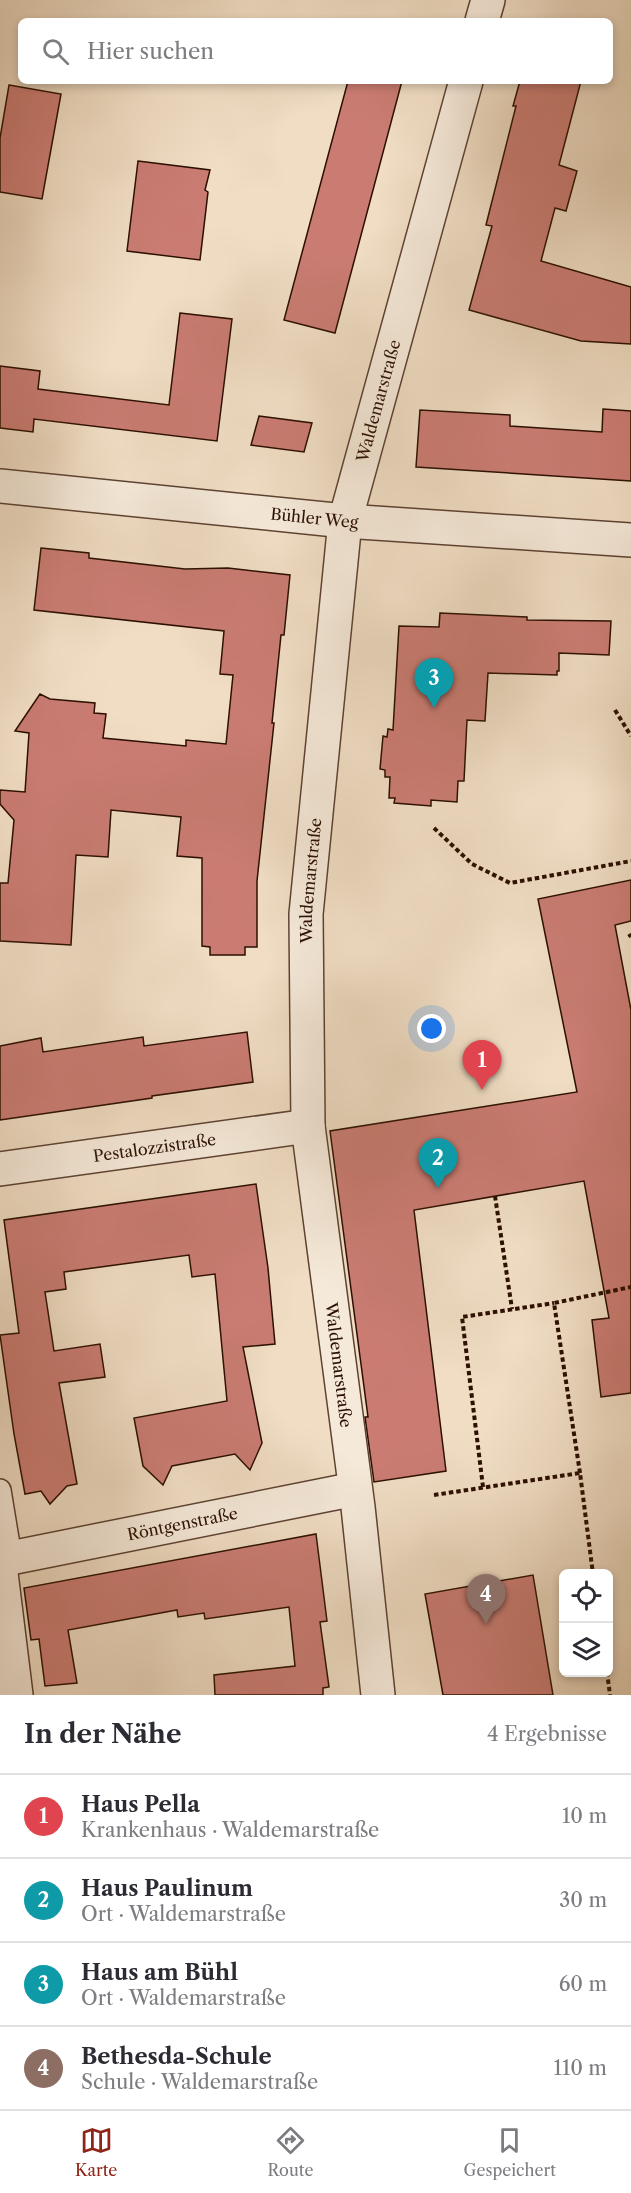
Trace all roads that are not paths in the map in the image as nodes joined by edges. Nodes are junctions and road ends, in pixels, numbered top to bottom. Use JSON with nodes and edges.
{"nodes":[{"id":1,"x":488,"y":0,"type":"edge"},
{"id":2,"x":483,"y":18,"type":"edge"},
{"id":3,"x":465,"y":84,"type":"edge"},
{"id":4,"x":0,"y":486,"type":"edge"},
{"id":5,"x":345,"y":521,"type":"junction"},
{"id":6,"x":631,"y":540,"type":"edge"},
{"id":7,"x":308,"y":1126,"type":"junction"},
{"id":8,"x":0,"y":1169,"type":"edge"},
{"id":9,"x":355,"y":1489,"type":"junction"},
{"id":10,"x":0,"y":1490,"type":"edge"},
{"id":11,"x":4,"y":1561,"type":"edge"},
{"id":12,"x":16,"y":1695,"type":"edge"},
{"id":13,"x":378,"y":1695,"type":"edge"}],
"edges":[{"from":1,"to":2,"type":"street"},
{"from":3,"to":5,"type":"street","name":"Waldemarstraße"},
{"from":4,"to":5,"type":"street","name":"Bühler Weg"},
{"from":5,"to":6,"type":"street","name":"Bühler Weg"},
{"from":5,"to":7,"type":"street","name":"Waldemarstraße"},
{"from":7,"to":8,"type":"street","name":"Pestalozzistraße"},
{"from":7,"to":9,"type":"street","name":"Waldemarstraße"},
{"from":9,"to":11,"type":"street","name":"Röntgenstraße"},
{"from":9,"to":13,"type":"street","name":"Waldemarstraße"},
{"from":10,"to":11,"type":"lane"},
{"from":11,"to":12,"type":"street"}]}
